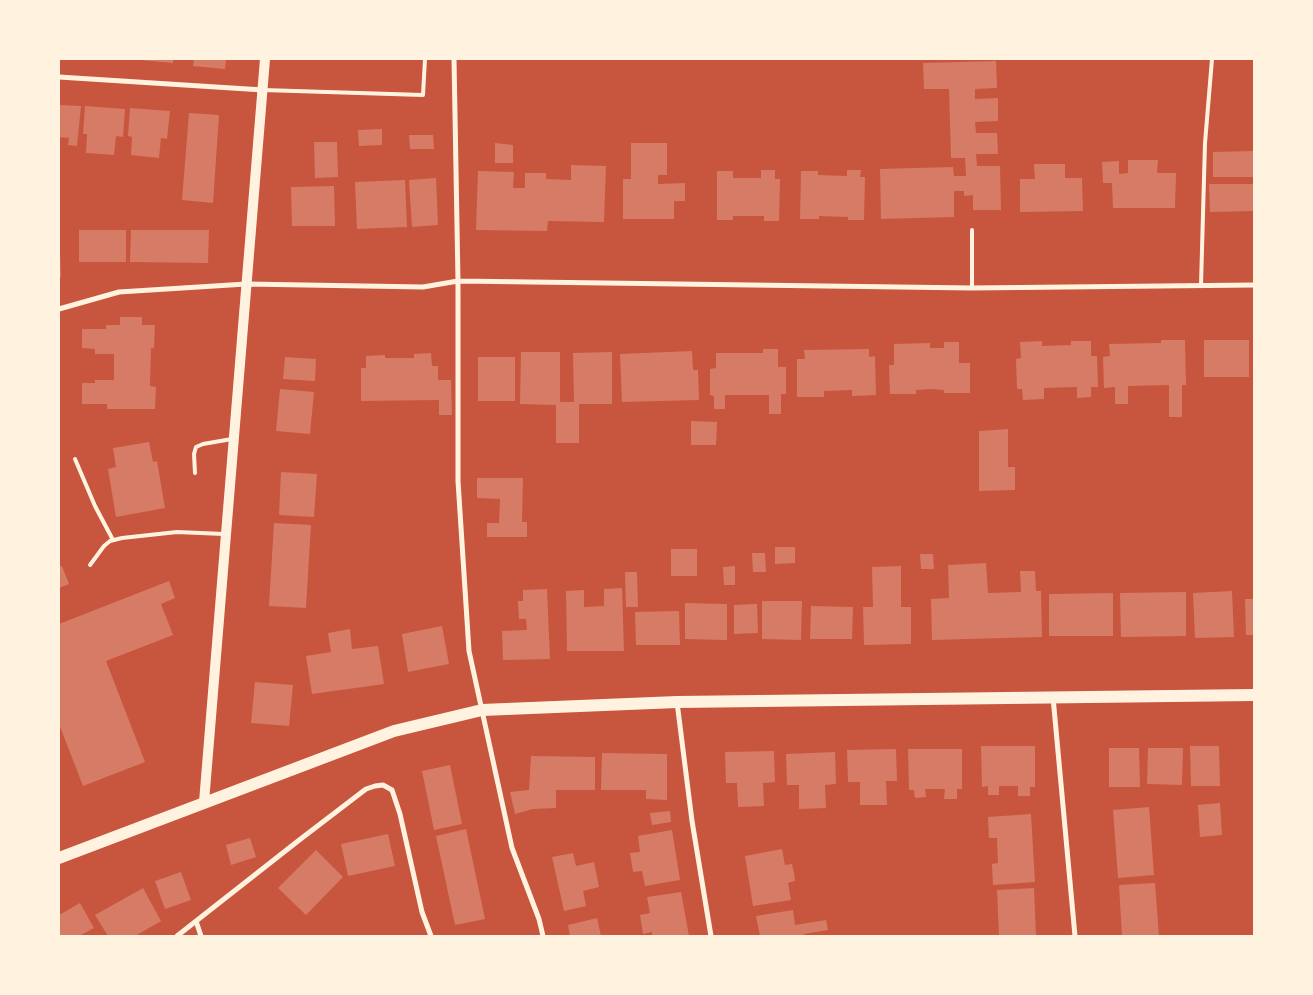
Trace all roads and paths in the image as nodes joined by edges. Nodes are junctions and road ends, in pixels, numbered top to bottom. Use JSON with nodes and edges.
{"nodes":[{"id":1,"x":265,"y":59,"type":"edge"},
{"id":2,"x":425,"y":59,"type":"edge"},
{"id":3,"x":454,"y":59,"type":"edge"},
{"id":4,"x":1212,"y":59,"type":"edge"},
{"id":5,"x":59,"y":77,"type":"edge"},
{"id":6,"x":263,"y":90,"type":"junction"},
{"id":7,"x":972,"y":230,"type":"dead end"},
{"id":8,"x":458,"y":281,"type":"junction"},
{"id":9,"x":246,"y":284,"type":"junction"},
{"id":10,"x":1202,"y":285,"type":"junction"},
{"id":11,"x":1254,"y":285,"type":"edge"},
{"id":12,"x":972,"y":288,"type":"junction"},
{"id":13,"x":59,"y":309,"type":"edge"},
{"id":14,"x":234,"y":438,"type":"junction"},
{"id":15,"x":75,"y":459,"type":"dead end"},
{"id":16,"x":195,"y":473,"type":"dead end"},
{"id":17,"x":226,"y":534,"type":"junction"},
{"id":18,"x":113,"y":540,"type":"junction"},
{"id":19,"x":90,"y":565,"type":"dead end"},
{"id":20,"x":1254,"y":694,"type":"edge"},
{"id":21,"x":1053,"y":697,"type":"junction"},
{"id":22,"x":677,"y":702,"type":"junction"},
{"id":23,"x":482,"y":710,"type":"junction"},
{"id":24,"x":204,"y":802,"type":"junction"},
{"id":25,"x":59,"y":858,"type":"edge"},
{"id":26,"x":196,"y":921,"type":"junction"},
{"id":27,"x":177,"y":936,"type":"edge"},
{"id":28,"x":201,"y":936,"type":"edge"},
{"id":29,"x":431,"y":936,"type":"edge"},
{"id":30,"x":543,"y":936,"type":"edge"},
{"id":31,"x":711,"y":936,"type":"edge"},
{"id":32,"x":1075,"y":936,"type":"edge"}],
"edges":[{"from":1,"to":6,"type":"main road"},
{"from":2,"to":6,"type":"lane"},
{"from":3,"to":8,"type":"street"},
{"from":4,"to":10,"type":"lane"},
{"from":5,"to":6,"type":"street"},
{"from":6,"to":9,"type":"main road"},
{"from":7,"to":12,"type":"lane"},
{"from":8,"to":9,"type":"street"},
{"from":8,"to":12,"type":"street"},
{"from":8,"to":23,"type":"street"},
{"from":9,"to":13,"type":"street"},
{"from":9,"to":14,"type":"main road"},
{"from":10,"to":11,"type":"street"},
{"from":10,"to":12,"type":"street"},
{"from":14,"to":16,"type":"lane"},
{"from":14,"to":17,"type":"main road"},
{"from":15,"to":18,"type":"lane"},
{"from":17,"to":18,"type":"lane"},
{"from":17,"to":24,"type":"main road"},
{"from":18,"to":19,"type":"lane"},
{"from":20,"to":21,"type":"main road"},
{"from":21,"to":22,"type":"main road"},
{"from":21,"to":32,"type":"street"},
{"from":22,"to":23,"type":"main road"},
{"from":22,"to":31,"type":"street"},
{"from":23,"to":24,"type":"main road"},
{"from":23,"to":30,"type":"street"},
{"from":24,"to":25,"type":"main road"},
{"from":26,"to":27,"type":"street"},
{"from":26,"to":28,"type":"street"},
{"from":26,"to":29,"type":"street"}]}
